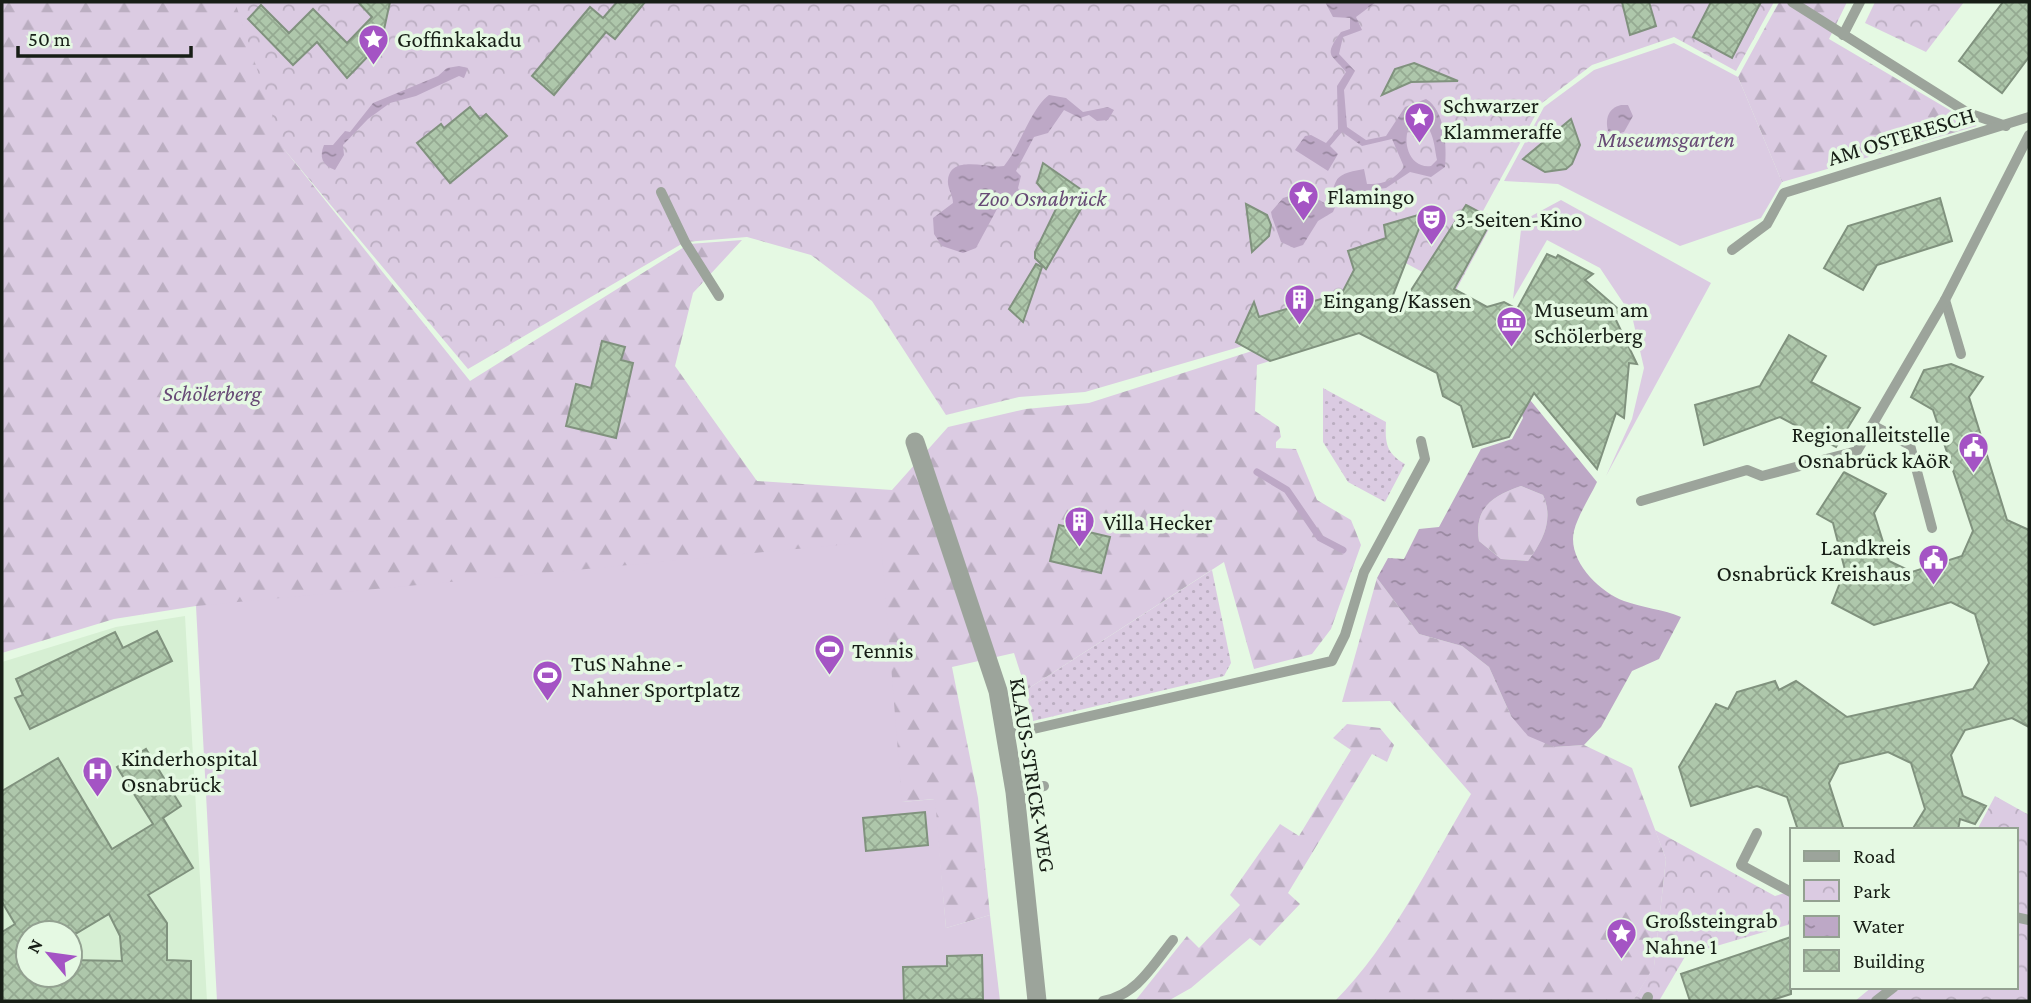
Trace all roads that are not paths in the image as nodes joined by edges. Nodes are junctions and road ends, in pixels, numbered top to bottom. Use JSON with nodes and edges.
{"nodes":[{"id":1,"x":1792,"y":2,"type":"edge"},
{"id":2,"x":1860,"y":2,"type":"edge"},
{"id":3,"x":1843,"y":35,"type":"junction"},
{"id":4,"x":2029,"y":117,"type":"edge"},
{"id":5,"x":2007,"y":126,"type":"junction"},
{"id":6,"x":2029,"y":135,"type":"edge"},
{"id":7,"x":661,"y":192,"type":"dead end"},
{"id":8,"x":1732,"y":250,"type":"dead end"},
{"id":9,"x":719,"y":296,"type":"dead end"},
{"id":10,"x":1945,"y":300,"type":"junction"},
{"id":11,"x":1961,"y":354,"type":"dead end"},
{"id":12,"x":1872,"y":425,"type":"junction"},
{"id":13,"x":1421,"y":441,"type":"dead end"},
{"id":14,"x":915,"y":442,"type":"dead end"},
{"id":15,"x":1641,"y":501,"type":"dead end"},
{"id":16,"x":1932,"y":528,"type":"dead end"},
{"id":17,"x":1006,"y":735,"type":"junction"},
{"id":18,"x":1044,"y":786,"type":"dead end"},
{"id":19,"x":1016,"y":792,"type":"junction"},
{"id":20,"x":1757,"y":833,"type":"dead end"},
{"id":21,"x":1790,"y":891,"type":"edge"},
{"id":22,"x":1172,"y":940,"type":"dead end"},
{"id":23,"x":1891,"y":989,"type":"edge"},
{"id":24,"x":1037,"y":1001,"type":"edge"},
{"id":25,"x":1103,"y":1001,"type":"edge"},
{"id":26,"x":1876,"y":1001,"type":"edge"}],
"edges":[{"from":1,"to":3,"type":"lane"},
{"from":2,"to":3,"type":"lane"},
{"from":3,"to":5,"type":"lane"},
{"from":4,"to":5,"type":"lane","name":"AM OSTERESCH"},
{"from":5,"to":8,"type":"lane","name":"AM OSTERESCH"},
{"from":6,"to":10,"type":"lane"},
{"from":7,"to":9,"type":"lane"},
{"from":10,"to":11,"type":"lane"},
{"from":10,"to":12,"type":"lane"},
{"from":12,"to":15,"type":"lane"},
{"from":12,"to":16,"type":"lane"},
{"from":13,"to":17,"type":"lane"},
{"from":14,"to":17,"type":"street","name":"KLAUS-STRICK-WEG"},
{"from":17,"to":19,"type":"street","name":"KLAUS-STRICK-WEG"},
{"from":18,"to":19,"type":"lane"},
{"from":19,"to":24,"type":"street","name":"KLAUS-STRICK-WEG"},
{"from":20,"to":21,"type":"lane"},
{"from":22,"to":25,"type":"lane"},
{"from":23,"to":26,"type":"lane"}]}
